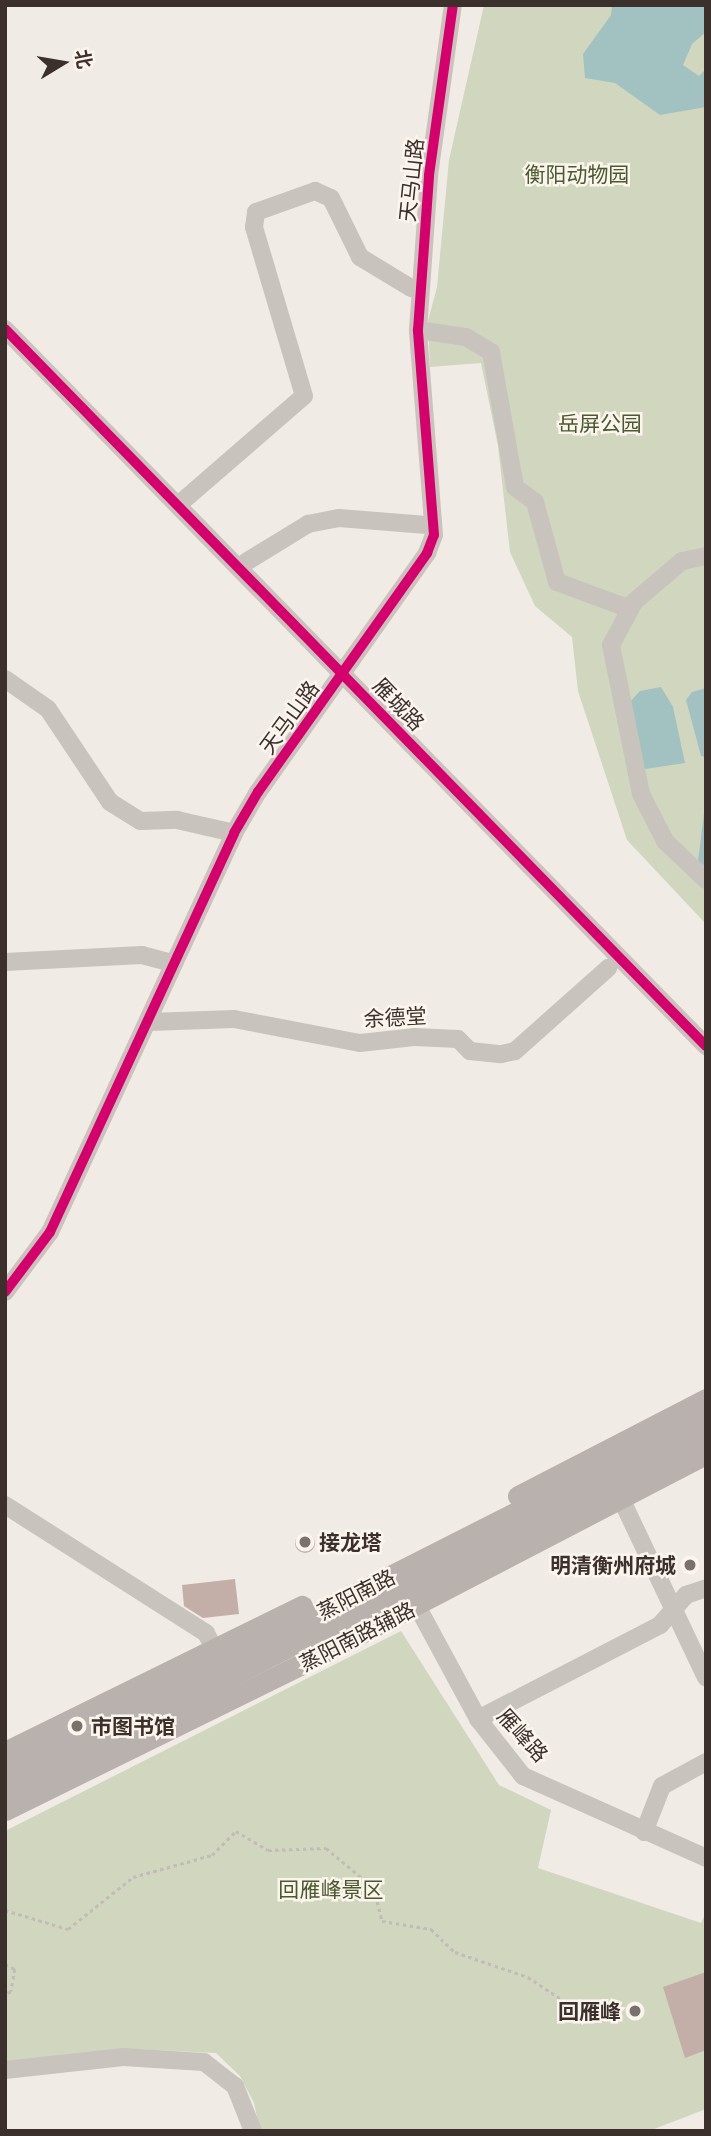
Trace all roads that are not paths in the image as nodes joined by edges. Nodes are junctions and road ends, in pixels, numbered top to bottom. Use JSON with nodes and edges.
{"nodes":[{"id":1,"x":444,"y":5,"type":"edge"},
{"id":2,"x":453,"y":5,"type":"edge"},
{"id":3,"x":411,"y":288,"type":"junction"},
{"id":4,"x":5,"y":317,"type":"edge"},
{"id":5,"x":5,"y":329,"type":"edge"},
{"id":6,"x":418,"y":330,"type":"junction"},
{"id":7,"x":185,"y":499,"type":"junction"},
{"id":8,"x":427,"y":525,"type":"junction"},
{"id":9,"x":706,"y":556,"type":"edge"},
{"id":10,"x":246,"y":562,"type":"junction"},
{"id":11,"x":630,"y":610,"type":"junction"},
{"id":12,"x":342,"y":667,"type":"junction"},
{"id":13,"x":5,"y":679,"type":"edge"},
{"id":14,"x":230,"y":832,"type":"junction"},
{"id":15,"x":706,"y":880,"type":"edge"},
{"id":16,"x":5,"y":962,"type":"edge"},
{"id":17,"x":168,"y":962,"type":"junction"},
{"id":18,"x":608,"y":968,"type":"dead end"},
{"id":19,"x":149,"y":1022,"type":"junction"},
{"id":20,"x":706,"y":1030,"type":"edge"},
{"id":21,"x":706,"y":1046,"type":"edge"},
{"id":22,"x":5,"y":1282,"type":"edge"},
{"id":23,"x":5,"y":1292,"type":"edge"},
{"id":24,"x":706,"y":1399,"type":"edge"},
{"id":25,"x":706,"y":1416,"type":"edge"},
{"id":26,"x":706,"y":1436,"type":"edge"},
{"id":27,"x":706,"y":1454,"type":"edge"},
{"id":28,"x":617,"y":1491,"type":"junction"},
{"id":29,"x":5,"y":1505,"type":"edge"},
{"id":30,"x":706,"y":1588,"type":"edge"},
{"id":31,"x":412,"y":1598,"type":"junction"},
{"id":32,"x":676,"y":1607,"type":"junction"},
{"id":33,"x":218,"y":1656,"type":"junction"},
{"id":34,"x":706,"y":1678,"type":"edge"},
{"id":35,"x":478,"y":1719,"type":"junction"},
{"id":36,"x":5,"y":1752,"type":"edge"},
{"id":37,"x":706,"y":1762,"type":"edge"},
{"id":38,"x":5,"y":1771,"type":"edge"},
{"id":39,"x":5,"y":1790,"type":"edge"},
{"id":40,"x":5,"y":1810,"type":"edge"},
{"id":41,"x":645,"y":1832,"type":"junction"},
{"id":42,"x":706,"y":1858,"type":"edge"},
{"id":43,"x":5,"y":2070,"type":"edge"},
{"id":44,"x":253,"y":2131,"type":"edge"}],
"edges":[{"from":1,"to":3,"type":"street","name":"天马山路"},
{"from":2,"to":6,"type":"street","name":"天马山路"},
{"from":3,"to":7,"type":"street"},
{"from":3,"to":8,"type":"street","name":"天马山路"},
{"from":4,"to":7,"type":"street","name":"雁城路"},
{"from":5,"to":12,"type":"street","name":"雁城路"},
{"from":6,"to":11,"type":"street"},
{"from":6,"to":12,"type":"street","name":"天马山路"},
{"from":7,"to":10,"type":"street","name":"雁城路"},
{"from":8,"to":10,"type":"street"},
{"from":8,"to":12,"type":"street","name":"天马山路"},
{"from":9,"to":11,"type":"street"},
{"from":10,"to":12,"type":"street","name":"雁城路"},
{"from":11,"to":15,"type":"street"},
{"from":12,"to":14,"type":"street","name":"天马山路"},
{"from":12,"to":20,"type":"street","name":"雁城路"},
{"from":12,"to":21,"type":"street","name":"雁城路"},
{"from":13,"to":14,"type":"street"},
{"from":14,"to":17,"type":"street","name":"天马山路"},
{"from":14,"to":19,"type":"street","name":"天马山路"},
{"from":16,"to":17,"type":"street"},
{"from":17,"to":22,"type":"street","name":"天马山路"},
{"from":18,"to":19,"type":"street","name":"余德堂"},
{"from":19,"to":23,"type":"street","name":"天马山路"},
{"from":24,"to":33,"type":"main road"},
{"from":25,"to":33,"type":"main road","name":"蒸阳南路"},
{"from":26,"to":28,"type":"main road","name":"蒸阳南路"},
{"from":27,"to":28,"type":"main road"},
{"from":28,"to":31,"type":"main road","name":"蒸阳南路"},
{"from":28,"to":32,"type":"street"},
{"from":29,"to":33,"type":"street"},
{"from":30,"to":32,"type":"street"},
{"from":31,"to":35,"type":"street","name":"雁峰路"},
{"from":31,"to":39,"type":"main road","name":"蒸阳南路"},
{"from":31,"to":40,"type":"main road","name":"蒸阳南路辅路"},
{"from":32,"to":34,"type":"street"},
{"from":32,"to":35,"type":"street"},
{"from":33,"to":36,"type":"main road"},
{"from":33,"to":38,"type":"main road","name":"蒸阳南路"},
{"from":35,"to":41,"type":"street","name":"雁峰路"},
{"from":37,"to":41,"type":"street"},
{"from":41,"to":42,"type":"street","name":"雁峰路"},
{"from":43,"to":44,"type":"street"}]}
